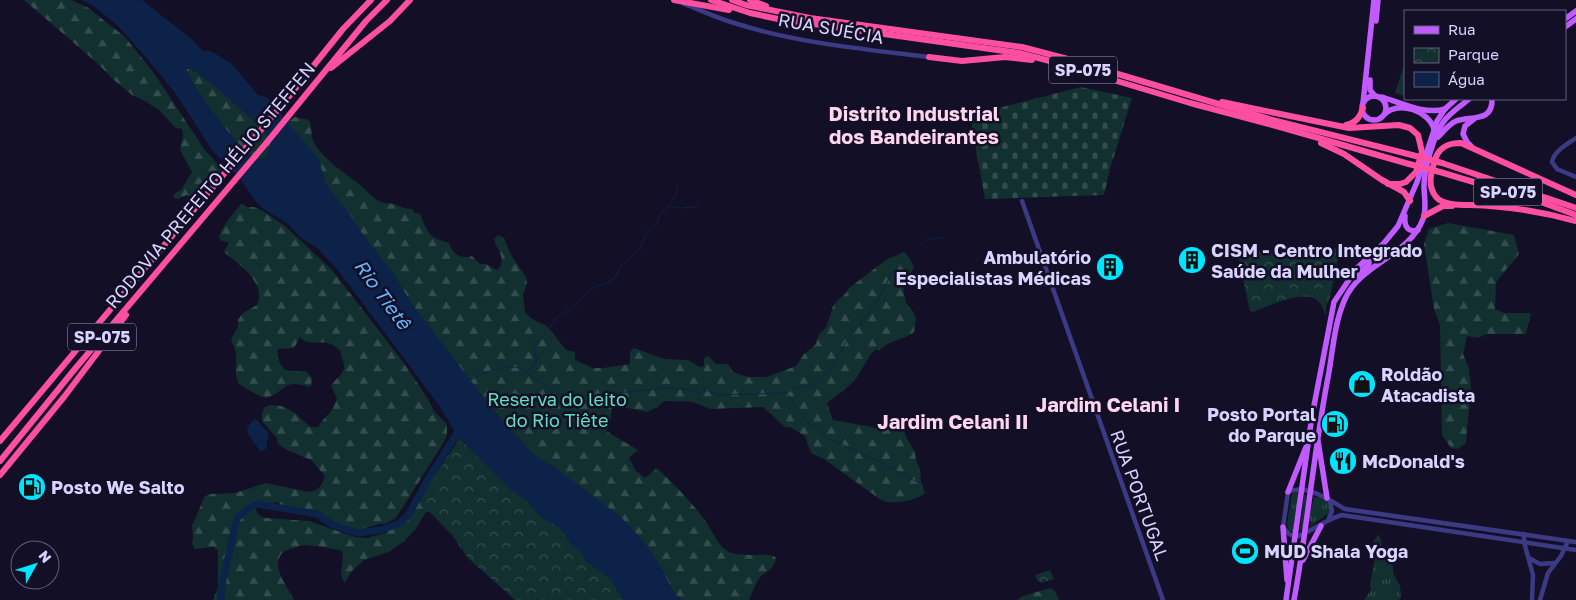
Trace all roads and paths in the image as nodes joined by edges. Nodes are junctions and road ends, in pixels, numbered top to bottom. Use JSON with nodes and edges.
{"nodes":[{"id":1,"x":364,"y":0,"type":"edge"},
{"id":2,"x":371,"y":0,"type":"edge"},
{"id":3,"x":388,"y":0,"type":"edge"},
{"id":4,"x":410,"y":0,"type":"edge"},
{"id":5,"x":674,"y":0,"type":"edge"},
{"id":6,"x":710,"y":0,"type":"edge"},
{"id":7,"x":732,"y":0,"type":"edge"},
{"id":8,"x":750,"y":0,"type":"edge"},
{"id":9,"x":1374,"y":0,"type":"edge"},
{"id":10,"x":1378,"y":0,"type":"edge"},
{"id":11,"x":750,"y":13,"type":"junction"},
{"id":12,"x":788,"y":14,"type":"junction"},
{"id":13,"x":343,"y":29,"type":"junction"},
{"id":14,"x":929,"y":57,"type":"joint"},
{"id":15,"x":1050,"y":60,"type":"junction"},
{"id":16,"x":318,"y":78,"type":"junction"},
{"id":17,"x":1181,"y":94,"type":"junction"},
{"id":18,"x":1377,"y":96,"type":"junction"},
{"id":19,"x":1455,"y":100,"type":"edge"},
{"id":20,"x":1468,"y":100,"type":"edge"},
{"id":21,"x":1492,"y":100,"type":"edge"},
{"id":22,"x":1363,"y":105,"type":"junction"},
{"id":23,"x":1445,"y":109,"type":"junction"},
{"id":24,"x":1385,"y":114,"type":"junction"},
{"id":25,"x":1475,"y":118,"type":"junction"},
{"id":26,"x":1337,"y":126,"type":"junction"},
{"id":27,"x":1287,"y":129,"type":"junction"},
{"id":28,"x":1434,"y":129,"type":"junction"},
{"id":29,"x":1576,"y":138,"type":"edge"},
{"id":30,"x":1435,"y":140,"type":"junction"},
{"id":31,"x":1472,"y":147,"type":"junction"},
{"id":32,"x":1576,"y":177,"type":"edge"},
{"id":33,"x":1388,"y":184,"type":"junction"},
{"id":34,"x":1576,"y":195,"type":"edge"},
{"id":35,"x":1022,"y":201,"type":"dead end"},
{"id":36,"x":1410,"y":201,"type":"junction"},
{"id":37,"x":1474,"y":205,"type":"junction"},
{"id":38,"x":1576,"y":208,"type":"edge"},
{"id":39,"x":1405,"y":211,"type":"junction"},
{"id":40,"x":1576,"y":215,"type":"edge"},
{"id":41,"x":1424,"y":216,"type":"junction"},
{"id":42,"x":1576,"y":220,"type":"edge"},
{"id":43,"x":1418,"y":230,"type":"junction"},
{"id":44,"x":1369,"y":256,"type":"junction"},
{"id":45,"x":150,"y":280,"type":"junction"},
{"id":46,"x":1346,"y":296,"type":"junction"},
{"id":47,"x":1317,"y":435,"type":"junction"},
{"id":48,"x":1309,"y":440,"type":"junction"},
{"id":49,"x":0,"y":441,"type":"edge"},
{"id":50,"x":0,"y":461,"type":"edge"},
{"id":51,"x":0,"y":475,"type":"edge"},
{"id":52,"x":1303,"y":489,"type":"junction"},
{"id":53,"x":1288,"y":492,"type":"junction"},
{"id":54,"x":1310,"y":492,"type":"junction"},
{"id":55,"x":1328,"y":499,"type":"junction"},
{"id":56,"x":1329,"y":518,"type":"junction"},
{"id":57,"x":1321,"y":526,"type":"junction"},
{"id":58,"x":1283,"y":527,"type":"junction"},
{"id":59,"x":1305,"y":533,"type":"junction"},
{"id":60,"x":1524,"y":534,"type":"junction"},
{"id":61,"x":1296,"y":537,"type":"junction"},
{"id":62,"x":1568,"y":540,"type":"junction"},
{"id":63,"x":1524,"y":542,"type":"junction"},
{"id":64,"x":1576,"y":542,"type":"edge"},
{"id":65,"x":1564,"y":548,"type":"junction"},
{"id":66,"x":1576,"y":550,"type":"edge"},
{"id":67,"x":1528,"y":557,"type":"junction"},
{"id":68,"x":1556,"y":563,"type":"junction"},
{"id":69,"x":1301,"y":564,"type":"junction"},
{"id":70,"x":1288,"y":592,"type":"junction"},
{"id":71,"x":1163,"y":600,"type":"edge"},
{"id":72,"x":1286,"y":600,"type":"edge"},
{"id":73,"x":1294,"y":600,"type":"edge"},
{"id":74,"x":1532,"y":600,"type":"edge"},
{"id":75,"x":1540,"y":600,"type":"edge"}],
"edges":[{"from":1,"to":13,"type":"highway"},
{"from":2,"to":13,"type":"highway","name":"RODOVIA PREFEITO HÉLIO STEFFEN","number":"SP-075"},
{"from":3,"to":16,"type":"highway","name":"RODOVIA PREFEITO HÉLIO STEFFEN","number":"SP-075"},
{"from":4,"to":16,"type":"highway"},
{"from":5,"to":11,"type":"highway"},
{"from":5,"to":14,"type":"street","name":"RUA SUÉCIA"},
{"from":6,"to":11,"type":"highway","number":"SP-075"},
{"from":7,"to":12,"type":"highway","number":"SP-075"},
{"from":8,"to":12,"type":"highway"},
{"from":9,"to":22,"type":"main road"},
{"from":10,"to":18,"type":"main road"},
{"from":11,"to":15,"type":"highway","number":"SP-075"},
{"from":12,"to":17,"type":"highway","number":"SP-075"},
{"from":13,"to":49,"type":"highway","name":"RODOVIA PREFEITO HÉLIO STEFFEN","number":"SP-075"},
{"from":14,"to":15,"type":"highway"},
{"from":15,"to":27,"type":"highway","number":"SP-075"},
{"from":16,"to":45,"type":"highway","name":"RODOVIA PREFEITO HÉLIO STEFFEN","number":"SP-075"},
{"from":17,"to":26,"type":"highway"},
{"from":17,"to":38,"type":"highway","number":"SP-075","bridge":true},
{"from":18,"to":22,"type":"main road"},
{"from":18,"to":23,"type":"main road"},
{"from":18,"to":24,"type":"main road"},
{"from":19,"to":23,"type":"main road"},
{"from":20,"to":30,"type":"main road"},
{"from":21,"to":25,"type":"main road"},
{"from":22,"to":24,"type":"main road"},
{"from":22,"to":26,"type":"highway"},
{"from":23,"to":28,"type":"main road"},
{"from":24,"to":28,"type":"main road"},
{"from":25,"to":30,"type":"main road"},
{"from":25,"to":31,"type":"main road"},
{"from":26,"to":33,"type":"highway"},
{"from":27,"to":33,"type":"highway"},
{"from":27,"to":40,"type":"highway","number":"SP-075","bridge":true},
{"from":28,"to":36,"type":"main road"},
{"from":29,"to":32,"type":"street"},
{"from":30,"to":41,"type":"main road"},
{"from":31,"to":34,"type":"highway"},
{"from":31,"to":37,"type":"highway"},
{"from":33,"to":36,"type":"highway"},
{"from":35,"to":71,"type":"street","name":"RUA PORTUGAL"},
{"from":36,"to":39,"type":"main road"},
{"from":37,"to":41,"type":"highway"},
{"from":37,"to":42,"type":"highway"},
{"from":39,"to":43,"type":"main road"},
{"from":39,"to":44,"type":"main road"},
{"from":41,"to":43,"type":"main road"},
{"from":43,"to":46,"type":"main road"},
{"from":44,"to":46,"type":"main road"},
{"from":44,"to":48,"type":"main road"},
{"from":45,"to":50,"type":"highway","name":"RODOVIA PREFEITO HÉLIO STEFFEN","number":"SP-075"},
{"from":45,"to":51,"type":"highway"},
{"from":46,"to":47,"type":"main road"},
{"from":47,"to":54,"type":"main road"},
{"from":47,"to":55,"type":"main road"},
{"from":48,"to":52,"type":"main road"},
{"from":48,"to":53,"type":"main road"},
{"from":52,"to":53,"type":"street"},
{"from":52,"to":54,"type":"street"},
{"from":52,"to":61,"type":"main road"},
{"from":53,"to":58,"type":"street"},
{"from":54,"to":55,"type":"street"},
{"from":54,"to":59,"type":"main road"},
{"from":55,"to":56,"type":"street"},
{"from":55,"to":60,"type":"street"},
{"from":56,"to":57,"type":"street"},
{"from":56,"to":63,"type":"street"},
{"from":57,"to":59,"type":"street"},
{"from":57,"to":69,"type":"main road"},
{"from":58,"to":61,"type":"street"},
{"from":58,"to":70,"type":"main road"},
{"from":59,"to":61,"type":"street"},
{"from":59,"to":69,"type":"main road"},
{"from":60,"to":62,"type":"street"},
{"from":60,"to":63,"type":"street"},
{"from":61,"to":70,"type":"main road"},
{"from":62,"to":64,"type":"street"},
{"from":62,"to":65,"type":"street"},
{"from":63,"to":65,"type":"street"},
{"from":63,"to":67,"type":"street"},
{"from":65,"to":66,"type":"street"},
{"from":65,"to":68,"type":"street"},
{"from":67,"to":68,"type":"street"},
{"from":67,"to":74,"type":"street"},
{"from":68,"to":75,"type":"street"},
{"from":69,"to":73,"type":"main road"},
{"from":70,"to":72,"type":"main road"}]}
